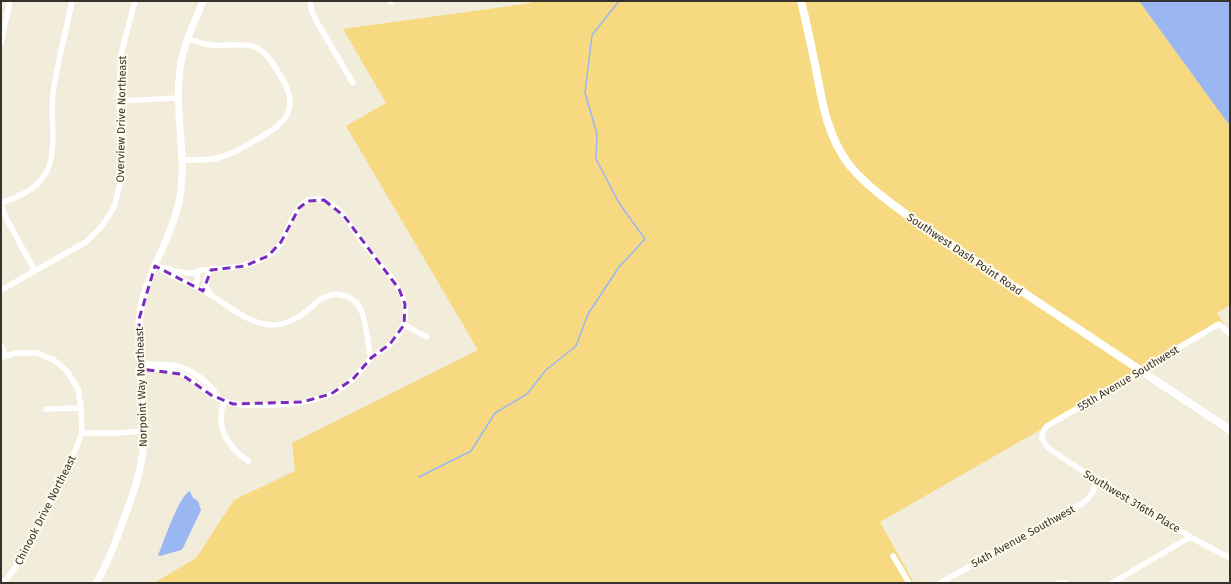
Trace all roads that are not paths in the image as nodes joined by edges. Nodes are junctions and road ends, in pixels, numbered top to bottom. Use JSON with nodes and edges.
{"nodes":[{"id":1,"x":10,"y":1,"type":"edge"},
{"id":2,"x":72,"y":1,"type":"edge"},
{"id":3,"x":135,"y":1,"type":"edge"},
{"id":4,"x":203,"y":1,"type":"edge"},
{"id":5,"x":310,"y":1,"type":"edge"},
{"id":6,"x":801,"y":1,"type":"edge"},
{"id":7,"x":2,"y":36,"type":"edge"},
{"id":8,"x":187,"y":38,"type":"junction"},
{"id":9,"x":1,"y":43,"type":"edge"},
{"id":10,"x":352,"y":83,"type":"dead end"},
{"id":11,"x":178,"y":98,"type":"junction"},
{"id":12,"x":119,"y":100,"type":"junction"},
{"id":13,"x":182,"y":160,"type":"junction"},
{"id":14,"x":1,"y":204,"type":"edge"},
{"id":15,"x":155,"y":266,"type":"junction"},
{"id":16,"x":35,"y":270,"type":"junction"},
{"id":17,"x":211,"y":270,"type":"junction"},
{"id":18,"x":195,"y":273,"type":"junction"},
{"id":19,"x":192,"y":285,"type":"junction"},
{"id":20,"x":1,"y":290,"type":"edge"},
{"id":21,"x":210,"y":294,"type":"junction"},
{"id":22,"x":404,"y":325,"type":"junction"},
{"id":23,"x":1230,"y":334,"type":"edge"},
{"id":24,"x":426,"y":337,"type":"dead end"},
{"id":25,"x":1,"y":346,"type":"edge"},
{"id":26,"x":4,"y":357,"type":"edge"},
{"id":27,"x":371,"y":358,"type":"junction"},
{"id":28,"x":140,"y":367,"type":"junction"},
{"id":29,"x":1142,"y":371,"type":"junction"},
{"id":30,"x":224,"y":402,"type":"junction"},
{"id":31,"x":82,"y":408,"type":"junction"},
{"id":32,"x":46,"y":409,"type":"dead end"},
{"id":33,"x":1230,"y":430,"type":"edge"},
{"id":34,"x":143,"y":431,"type":"junction"},
{"id":35,"x":82,"y":433,"type":"junction"},
{"id":36,"x":1042,"y":436,"type":"joint"},
{"id":37,"x":248,"y":461,"type":"dead end"},
{"id":38,"x":1097,"y":481,"type":"junction"},
{"id":39,"x":1190,"y":537,"type":"junction"},
{"id":40,"x":893,"y":556,"type":"dead end"},
{"id":41,"x":1230,"y":558,"type":"edge"},
{"id":42,"x":2,"y":583,"type":"edge"},
{"id":43,"x":96,"y":583,"type":"edge"},
{"id":44,"x":909,"y":583,"type":"edge"},
{"id":45,"x":940,"y":583,"type":"edge"},
{"id":46,"x":1059,"y":583,"type":"edge"},
{"id":47,"x":1066,"y":583,"type":"edge"},
{"id":48,"x":1112,"y":583,"type":"edge"}],
"edges":[{"from":1,"to":7,"type":"street"},
{"from":2,"to":14,"type":"street"},
{"from":3,"to":12,"type":"street","name":"Overview Drive Northeast"},
{"from":4,"to":8,"type":"street","name":"Norpoint Way Northeast"},
{"from":5,"to":10,"type":"street"},
{"from":6,"to":29,"type":"main road","name":"Southwest Dash Point Road"},
{"from":7,"to":9,"type":"street"},
{"from":8,"to":11,"type":"street","name":"Norpoint Way Northeast"},
{"from":8,"to":13,"type":"street"},
{"from":11,"to":12,"type":"street"},
{"from":11,"to":13,"type":"street","name":"Norpoint Way Northeast"},
{"from":12,"to":16,"type":"street","name":"Overview Drive Northeast"},
{"from":13,"to":15,"type":"street","name":"Norpoint Way Northeast"},
{"from":14,"to":16,"type":"street"},
{"from":15,"to":18,"type":"street"},
{"from":15,"to":19,"type":"street"},
{"from":15,"to":28,"type":"street","name":"Norpoint Way Northeast"},
{"from":16,"to":20,"type":"street","name":"Overview Drive Northeast"},
{"from":17,"to":18,"type":"street"},
{"from":17,"to":21,"type":"street"},
{"from":17,"to":22,"type":"street"},
{"from":18,"to":19,"type":"street"},
{"from":19,"to":21,"type":"street"},
{"from":21,"to":27,"type":"street"},
{"from":22,"to":24,"type":"street"},
{"from":22,"to":27,"type":"street"},
{"from":23,"to":29,"type":"street","name":"55th Avenue Southwest"},
{"from":25,"to":26,"type":"street"},
{"from":26,"to":31,"type":"street"},
{"from":27,"to":30,"type":"street"},
{"from":28,"to":30,"type":"street"},
{"from":28,"to":34,"type":"street","name":"Norpoint Way Northeast"},
{"from":29,"to":33,"type":"main road","name":"Southwest Dash Point Road"},
{"from":29,"to":36,"type":"street","name":"55th Avenue Southwest"},
{"from":30,"to":37,"type":"street"},
{"from":31,"to":32,"type":"street"},
{"from":31,"to":35,"type":"street"},
{"from":34,"to":35,"type":"street"},
{"from":34,"to":43,"type":"street","name":"Norpoint Way Northeast"},
{"from":35,"to":42,"type":"street","name":"Chinook Drive Northeast"},
{"from":36,"to":38,"type":"street","name":"Southwest 316th Place"},
{"from":38,"to":39,"type":"street","name":"Southwest 316th Place"},
{"from":38,"to":45,"type":"street","name":"54th Avenue Southwest"},
{"from":39,"to":41,"type":"street","name":"Southwest 316th Place"},
{"from":39,"to":48,"type":"street"},
{"from":40,"to":44,"type":"street"},
{"from":46,"to":47,"type":"street"}]}
